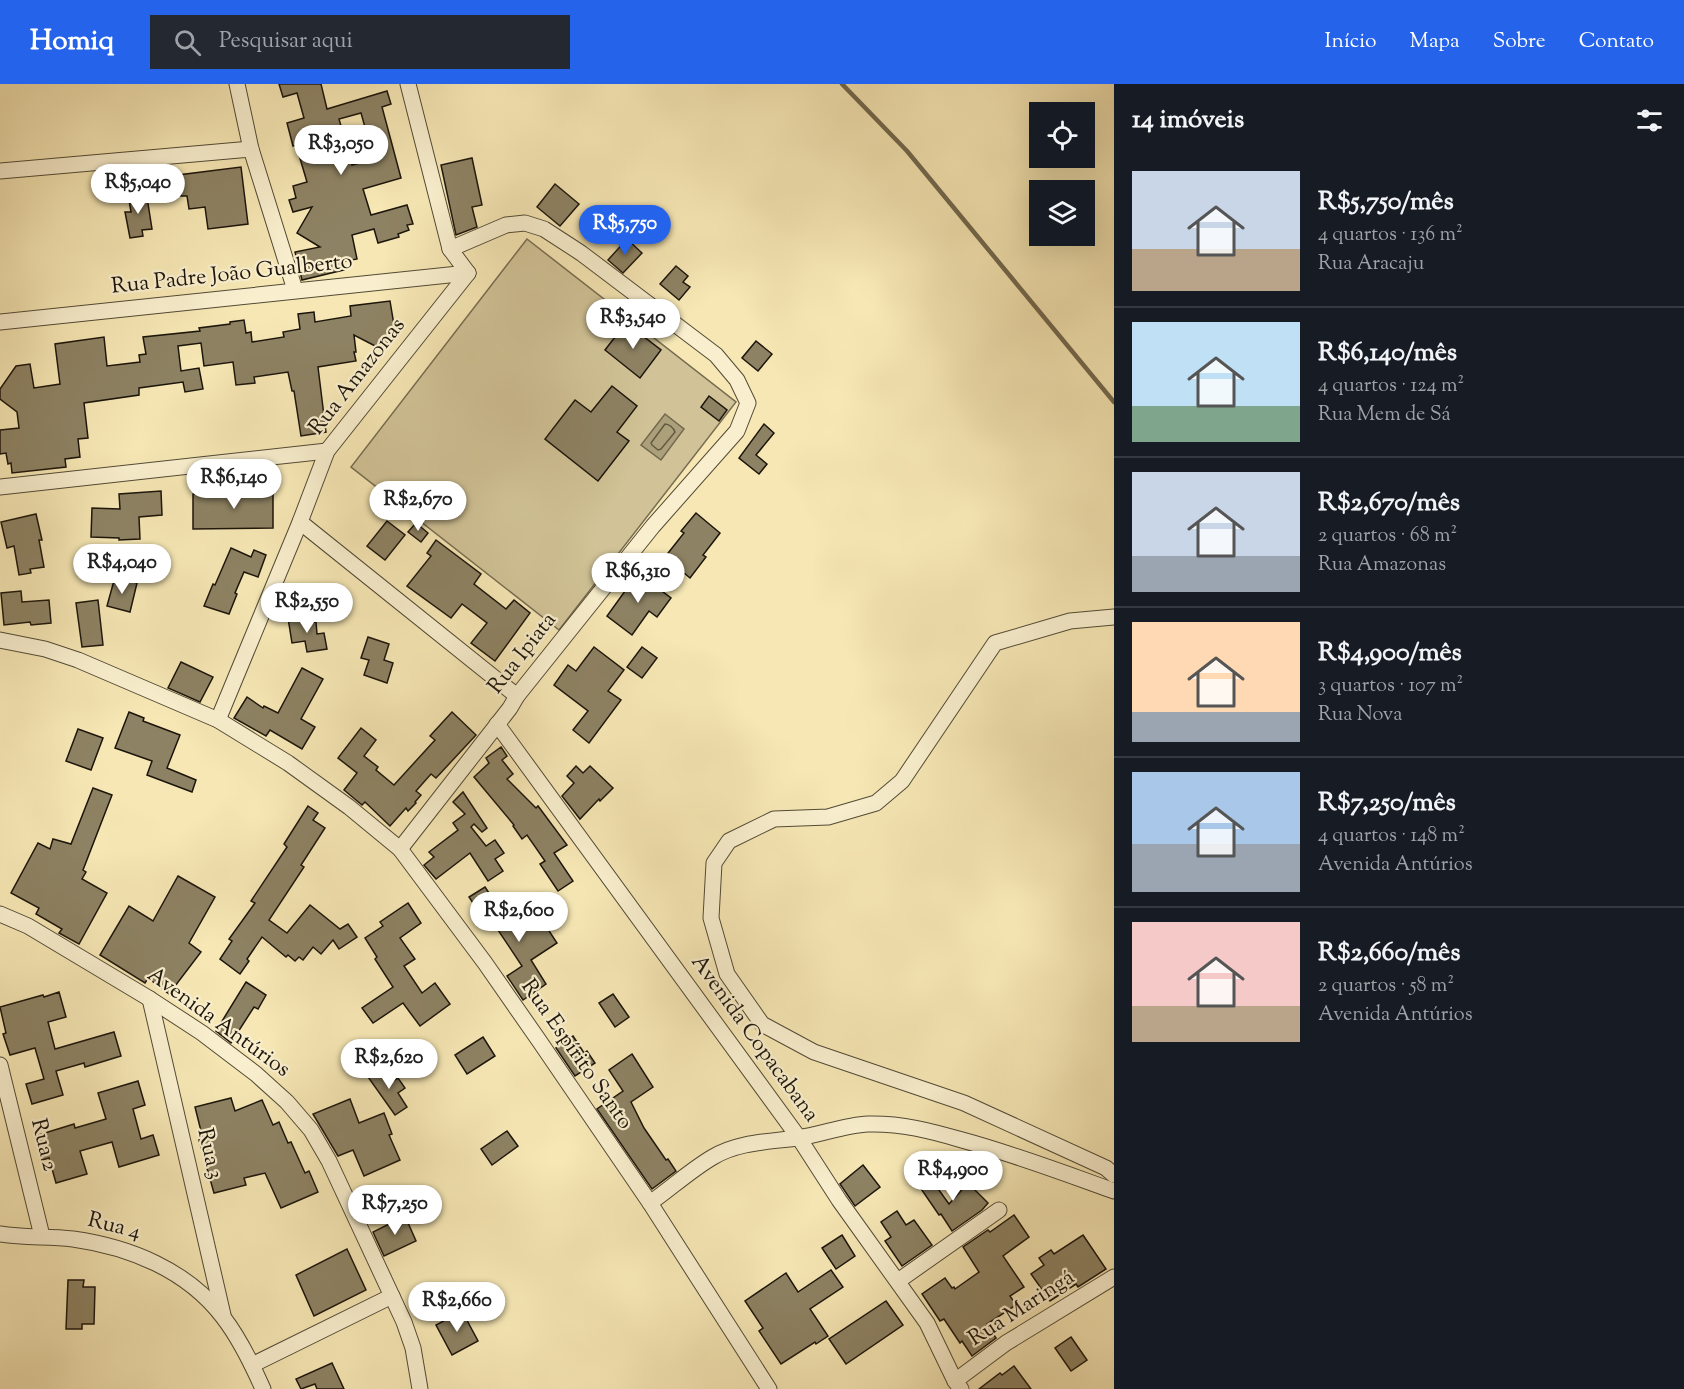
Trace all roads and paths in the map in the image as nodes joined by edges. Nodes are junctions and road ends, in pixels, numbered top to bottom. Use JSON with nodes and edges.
{"nodes":[{"id":1,"x":237,"y":84,"type":"edge"},
{"id":2,"x":408,"y":84,"type":"edge"},
{"id":3,"x":251,"y":149,"type":"junction"},
{"id":4,"x":0,"y":171,"type":"edge"},
{"id":5,"x":450,"y":249,"type":"junction"},
{"id":6,"x":468,"y":273,"type":"junction"},
{"id":7,"x":295,"y":290,"type":"junction"},
{"id":8,"x":0,"y":322,"type":"edge"},
{"id":9,"x":327,"y":451,"type":"junction"},
{"id":10,"x":0,"y":487,"type":"edge"},
{"id":11,"x":300,"y":522,"type":"junction"},
{"id":12,"x":1114,"y":617,"type":"edge"},
{"id":13,"x":0,"y":640,"type":"edge"},
{"id":14,"x":517,"y":696,"type":"junction"},
{"id":15,"x":218,"y":720,"type":"junction"},
{"id":16,"x":497,"y":724,"type":"junction"},
{"id":17,"x":400,"y":849,"type":"junction"},
{"id":18,"x":0,"y":914,"type":"edge"},
{"id":19,"x":150,"y":999,"type":"junction"},
{"id":20,"x":0,"y":1065,"type":"edge"},
{"id":21,"x":799,"y":1138,"type":"junction"},
{"id":22,"x":1114,"y":1175,"type":"edge"},
{"id":23,"x":1114,"y":1191,"type":"edge"},
{"id":24,"x":650,"y":1203,"type":"junction"},
{"id":25,"x":999,"y":1210,"type":"dead end"},
{"id":26,"x":0,"y":1234,"type":"edge"},
{"id":27,"x":42,"y":1236,"type":"junction"},
{"id":28,"x":1114,"y":1277,"type":"edge"},
{"id":29,"x":898,"y":1281,"type":"junction"},
{"id":30,"x":392,"y":1296,"type":"junction"},
{"id":31,"x":205,"y":1297,"type":"joint"},
{"id":32,"x":224,"y":1318,"type":"junction"},
{"id":33,"x":252,"y":1365,"type":"junction"},
{"id":34,"x":958,"y":1385,"type":"edge"},
{"id":35,"x":263,"y":1389,"type":"edge"},
{"id":36,"x":420,"y":1389,"type":"edge"},
{"id":37,"x":769,"y":1389,"type":"edge"}],
"edges":[{"from":1,"to":3,"type":"street"},
{"from":2,"to":5,"type":"street"},
{"from":3,"to":4,"type":"street"},
{"from":3,"to":7,"type":"street"},
{"from":5,"to":6,"type":"street"},
{"from":5,"to":14,"type":"street","name":"Rua Ipiata"},
{"from":6,"to":7,"type":"street","name":"Rua Padre João Gualberto"},
{"from":6,"to":9,"type":"street","name":"Rua Amazonas"},
{"from":7,"to":8,"type":"street","name":"Rua Padre João Gualberto"},
{"from":9,"to":10,"type":"street"},
{"from":9,"to":11,"type":"street","name":"Rua Amazonas"},
{"from":11,"to":14,"type":"street"},
{"from":11,"to":15,"type":"street","name":"Rua Amazonas"},
{"from":12,"to":22,"type":"street"},
{"from":13,"to":15,"type":"street","name":"Rua Espírito Santo"},
{"from":14,"to":16,"type":"street","name":"Rua Ipiata"},
{"from":15,"to":17,"type":"street","name":"Rua Espírito Santo"},
{"from":16,"to":17,"type":"street","name":"Rua Ipiata"},
{"from":16,"to":21,"type":"street","name":"Avenida Copacabana"},
{"from":17,"to":24,"type":"street","name":"Rua Espírito Santo"},
{"from":18,"to":19,"type":"street","name":"Avenida Antúrios"},
{"from":19,"to":30,"type":"street","name":"Avenida Antúrios"},
{"from":19,"to":32,"type":"street","name":"Rua 3"},
{"from":20,"to":27,"type":"street","name":"Rua 2"},
{"from":21,"to":23,"type":"street"},
{"from":21,"to":24,"type":"street"},
{"from":21,"to":29,"type":"street","name":"Avenida Copacabana"},
{"from":24,"to":37,"type":"street","name":"Rua Espírito Santo"},
{"from":25,"to":29,"type":"street"},
{"from":26,"to":27,"type":"street","name":"Rua 4"},
{"from":27,"to":31,"type":"street","name":"Rua 4"},
{"from":28,"to":34,"type":"street","name":"Rua Maringá"},
{"from":29,"to":34,"type":"street","name":"Avenida Copacabana"},
{"from":30,"to":33,"type":"street"},
{"from":30,"to":36,"type":"street","name":"Avenida Antúrios"},
{"from":31,"to":32,"type":"street","name":"Rua 3"},
{"from":32,"to":33,"type":"street","name":"Rua 3"},
{"from":33,"to":35,"type":"street","name":"Rua 3"}]}
